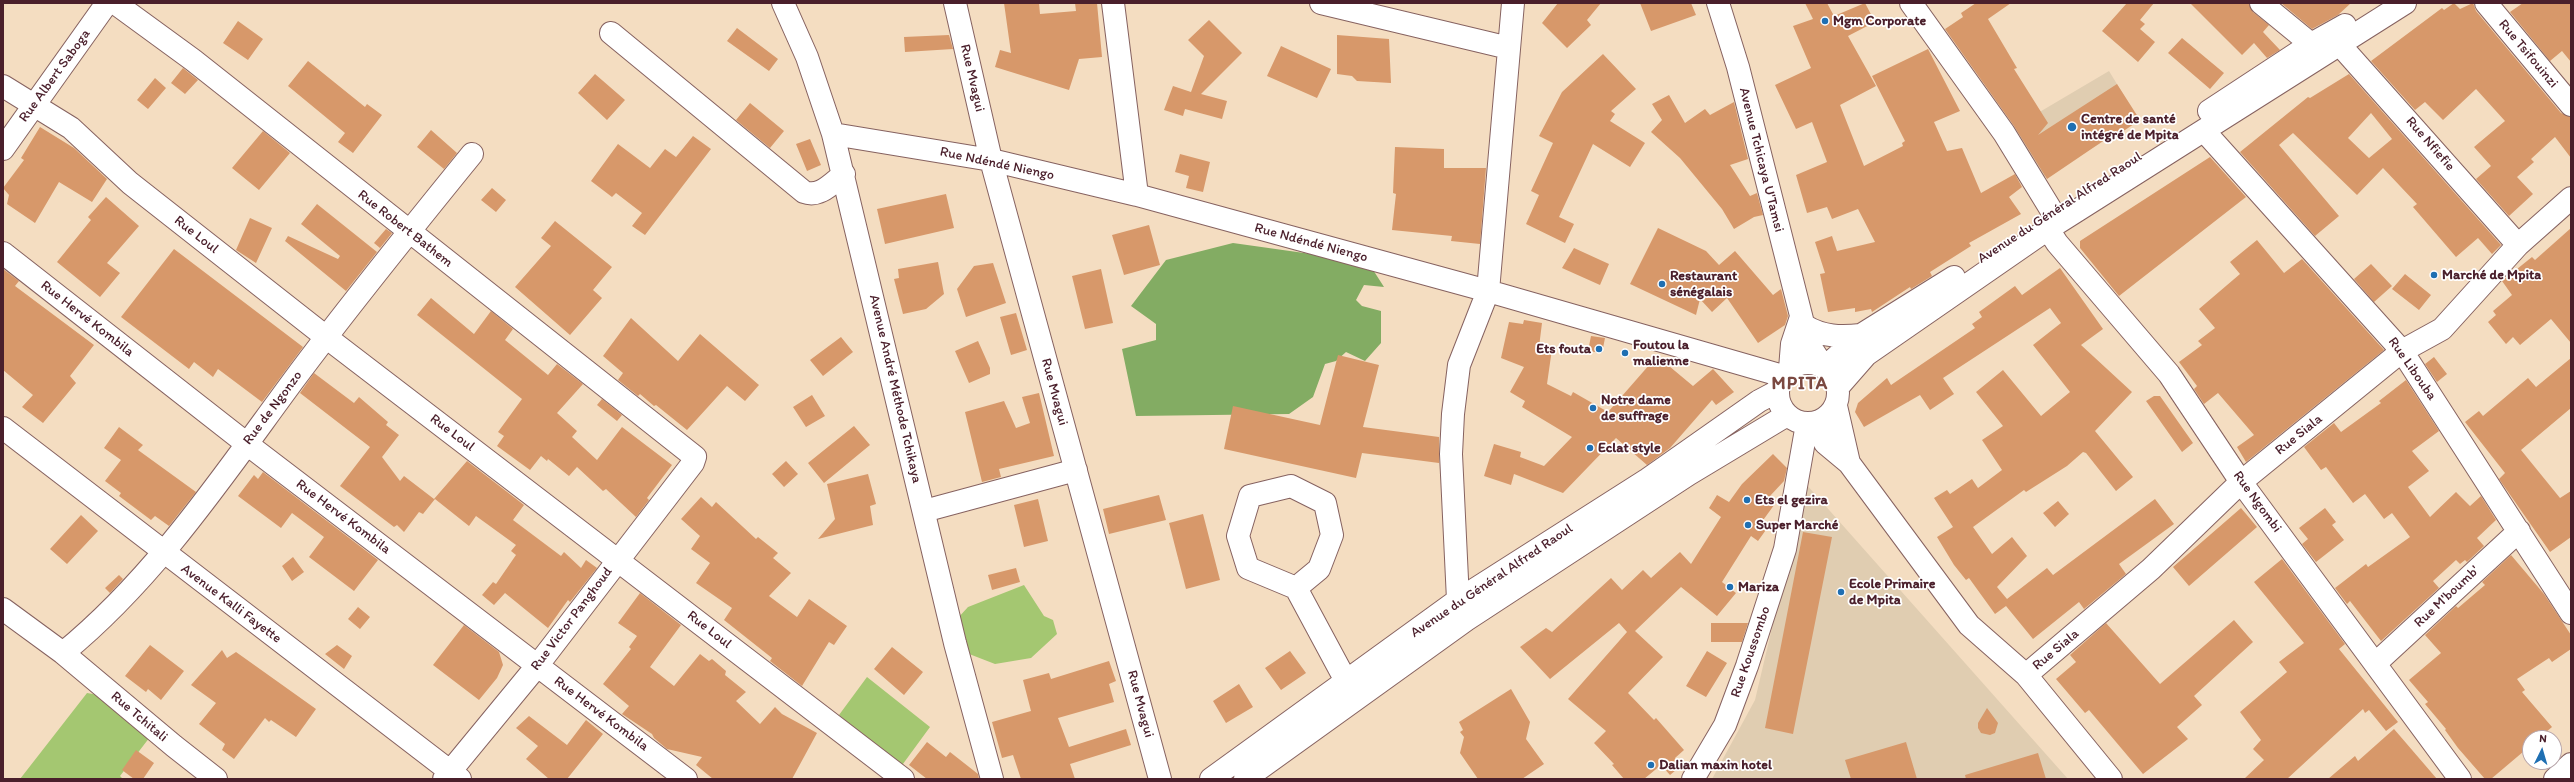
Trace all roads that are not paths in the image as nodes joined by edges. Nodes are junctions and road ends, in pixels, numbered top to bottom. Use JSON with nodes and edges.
{"nodes":[{"id":1,"x":107,"y":3,"type":"edge"},
{"id":2,"x":115,"y":3,"type":"edge"},
{"id":3,"x":783,"y":3,"type":"edge"},
{"id":4,"x":955,"y":3,"type":"edge"},
{"id":5,"x":1113,"y":3,"type":"edge"},
{"id":6,"x":1321,"y":3,"type":"edge"},
{"id":7,"x":1513,"y":3,"type":"edge"},
{"id":8,"x":1718,"y":3,"type":"edge"},
{"id":9,"x":1911,"y":3,"type":"edge"},
{"id":10,"x":2261,"y":3,"type":"edge"},
{"id":11,"x":2380,"y":3,"type":"edge"},
{"id":12,"x":2405,"y":3,"type":"edge"},
{"id":13,"x":2486,"y":3,"type":"edge"},
{"id":14,"x":611,"y":33,"type":"dead end"},
{"id":15,"x":2311,"y":44,"type":"junction"},
{"id":16,"x":2340,"y":45,"type":"junction"},
{"id":17,"x":1509,"y":48,"type":"junction"},
{"id":18,"x":3,"y":86,"type":"edge"},
{"id":19,"x":34,"y":104,"type":"junction"},
{"id":20,"x":2571,"y":105,"type":"edge"},
{"id":21,"x":2205,"y":132,"type":"junction"},
{"id":22,"x":834,"y":134,"type":"junction"},
{"id":23,"x":3,"y":149,"type":"edge"},
{"id":24,"x":472,"y":154,"type":"dead end"},
{"id":25,"x":991,"y":160,"type":"junction"},
{"id":26,"x":844,"y":174,"type":"junction"},
{"id":27,"x":1137,"y":195,"type":"junction"},
{"id":28,"x":2571,"y":198,"type":"edge"},
{"id":29,"x":2050,"y":221,"type":"junction"},
{"id":30,"x":409,"y":232,"type":"junction"},
{"id":31,"x":2518,"y":245,"type":"junction"},
{"id":32,"x":3,"y":253,"type":"edge"},
{"id":33,"x":1488,"y":291,"type":"junction"},
{"id":34,"x":1803,"y":322,"type":"junction"},
{"id":35,"x":1861,"y":335,"type":"junction"},
{"id":36,"x":326,"y":337,"type":"junction"},
{"id":37,"x":2402,"y":351,"type":"junction"},
{"id":38,"x":1824,"y":367,"type":"junction"},
{"id":39,"x":1784,"y":379,"type":"junction"},
{"id":40,"x":1837,"y":397,"type":"junction"},
{"id":41,"x":1787,"y":415,"type":"junction"},
{"id":42,"x":1812,"y":423,"type":"junction"},
{"id":43,"x":3,"y":428,"type":"edge"},
{"id":44,"x":247,"y":444,"type":"junction"},
{"id":45,"x":694,"y":457,"type":"joint"},
{"id":46,"x":1849,"y":463,"type":"junction"},
{"id":47,"x":1076,"y":470,"type":"junction"},
{"id":48,"x":2241,"y":482,"type":"junction"},
{"id":49,"x":924,"y":511,"type":"junction"},
{"id":50,"x":2519,"y":531,"type":"junction"},
{"id":51,"x":164,"y":552,"type":"junction"},
{"id":52,"x":617,"y":559,"type":"junction"},
{"id":53,"x":1296,"y":588,"type":"junction"},
{"id":54,"x":1458,"y":600,"type":"junction"},
{"id":55,"x":3,"y":609,"type":"edge"},
{"id":56,"x":2571,"y":613,"type":"edge"},
{"id":57,"x":63,"y":653,"type":"junction"},
{"id":58,"x":2376,"y":663,"type":"junction"},
{"id":59,"x":537,"y":666,"type":"junction"},
{"id":60,"x":2026,"y":675,"type":"junction"},
{"id":61,"x":1346,"y":681,"type":"junction"},
{"id":62,"x":2571,"y":764,"type":"edge"},
{"id":63,"x":451,"y":776,"type":"edge"},
{"id":64,"x":216,"y":779,"type":"edge"},
{"id":65,"x":686,"y":779,"type":"edge"},
{"id":66,"x":903,"y":779,"type":"edge"},
{"id":67,"x":992,"y":779,"type":"edge"},
{"id":68,"x":1160,"y":779,"type":"edge"},
{"id":69,"x":1211,"y":779,"type":"edge"},
{"id":70,"x":1245,"y":779,"type":"edge"},
{"id":71,"x":1693,"y":779,"type":"edge"},
{"id":72,"x":2111,"y":779,"type":"edge"},
{"id":73,"x":2460,"y":779,"type":"edge"},
{"id":74,"x":2555,"y":779,"type":"edge"}],
"edges":[{"from":1,"to":19,"type":"street","name":"Rue Albert Saboga"},
{"from":2,"to":30,"type":"street","name":"Rue Robert Bathem"},
{"from":3,"to":22,"type":"street","name":"Avenue André Méthode Tchikaya"},
{"from":4,"to":25,"type":"street","name":"Rue Mvagui"},
{"from":5,"to":27,"type":"street"},
{"from":6,"to":17,"type":"street"},
{"from":7,"to":17,"type":"street"},
{"from":8,"to":34,"type":"street","name":"Avenue Tchicaya U'Tamsi"},
{"from":9,"to":29,"type":"street","name":"Rue Ngombi"},
{"from":10,"to":15,"type":"street"},
{"from":11,"to":15,"type":"street","name":"Avenue du Général Alfred Raoul"},
{"from":12,"to":16,"type":"street"},
{"from":13,"to":20,"type":"street","name":"Rue Tsifouinzi"},
{"from":14,"to":26,"type":"street"},
{"from":15,"to":29,"type":"street","name":"Avenue du Général Alfred Raoul"},
{"from":16,"to":21,"type":"street"},
{"from":16,"to":31,"type":"street","name":"Rue Nfiefie"},
{"from":17,"to":33,"type":"street"},
{"from":18,"to":19,"type":"street","name":"Rue Loul"},
{"from":19,"to":23,"type":"street","name":"Rue Albert Saboga"},
{"from":19,"to":36,"type":"street","name":"Rue Loul"},
{"from":21,"to":29,"type":"street"},
{"from":21,"to":37,"type":"street","name":"Rue Libouba"},
{"from":22,"to":25,"type":"street","name":"Rue Ndéndé Niengo"},
{"from":22,"to":26,"type":"street","name":"Avenue André Méthode Tchikaya"},
{"from":24,"to":30,"type":"street","name":"Rue de Ngonzo"},
{"from":25,"to":27,"type":"street","name":"Rue Ndéndé Niengo"},
{"from":25,"to":47,"type":"street","name":"Rue Mvagui"},
{"from":26,"to":49,"type":"street","name":"Avenue André Méthode Tchikaya"},
{"from":27,"to":33,"type":"street","name":"Rue Ndéndé Niengo"},
{"from":28,"to":31,"type":"street","name":"Rue Siala"},
{"from":29,"to":35,"type":"street","name":"Avenue du Général Alfred Raoul"},
{"from":29,"to":40,"type":"street"},
{"from":29,"to":48,"type":"street","name":"Rue Ngombi"},
{"from":30,"to":36,"type":"street","name":"Rue de Ngonzo"},
{"from":30,"to":45,"type":"street","name":"Rue Robert Bathem"},
{"from":31,"to":37,"type":"street","name":"Rue Siala"},
{"from":32,"to":44,"type":"street","name":"Rue Hervé Kombila"},
{"from":33,"to":39,"type":"street","name":"Rue Ndéndé Niengo"},
{"from":33,"to":54,"type":"street"},
{"from":34,"to":35,"type":"street"},
{"from":34,"to":38,"type":"street","name":"Avenue Tchicaya U'Tamsi"},
{"from":34,"to":39,"type":"street"},
{"from":35,"to":38,"type":"street","name":"Avenue du Général Alfred Raoul"},
{"from":36,"to":44,"type":"street","name":"Rue de Ngonzo"},
{"from":36,"to":52,"type":"street","name":"Rue Loul"},
{"from":37,"to":48,"type":"street","name":"Rue Siala"},
{"from":37,"to":50,"type":"street","name":"Rue Libouba"},
{"from":38,"to":39,"type":"street"},
{"from":38,"to":40,"type":"street"},
{"from":39,"to":41,"type":"street"},
{"from":39,"to":54,"type":"street","name":"Avenue du Général Alfred Raoul"},
{"from":40,"to":42,"type":"street"},
{"from":40,"to":46,"type":"street"},
{"from":41,"to":42,"type":"street"},
{"from":41,"to":70,"type":"street","name":"Avenue du Général Alfred Raoul"},
{"from":42,"to":46,"type":"street"},
{"from":42,"to":71,"type":"street","name":"Rue Koussombo"},
{"from":43,"to":51,"type":"street","name":"Avenue Kalli Fayette"},
{"from":44,"to":51,"type":"street","name":"Rue de Ngonzo"},
{"from":44,"to":59,"type":"street","name":"Rue Hervé Kombila"},
{"from":45,"to":52,"type":"street","name":"Rue Victor Panghoud"},
{"from":46,"to":60,"type":"street"},
{"from":47,"to":49,"type":"street"},
{"from":47,"to":68,"type":"street","name":"Rue Mvagui"},
{"from":48,"to":58,"type":"street","name":"Rue Ngombi"},
{"from":48,"to":60,"type":"street","name":"Rue Siala"},
{"from":49,"to":67,"type":"street","name":"Avenue André Méthode Tchikaya"},
{"from":50,"to":56,"type":"street","name":"Rue Libouba"},
{"from":50,"to":58,"type":"street","name":"Rue M'boumb'"},
{"from":51,"to":57,"type":"street","name":"Rue de Ngonzo"},
{"from":51,"to":63,"type":"street","name":"Avenue Kalli Fayette"},
{"from":52,"to":59,"type":"street","name":"Rue Victor Panghoud"},
{"from":52,"to":66,"type":"street","name":"Rue Loul"},
{"from":53,"to":53,"type":"street"},
{"from":53,"to":61,"type":"street"},
{"from":54,"to":61,"type":"street","name":"Avenue du Général Alfred Raoul"},
{"from":55,"to":57,"type":"street","name":"Rue Tchitali"},
{"from":57,"to":64,"type":"street","name":"Rue Tchitali"},
{"from":58,"to":73,"type":"street","name":"Rue Ngombi"},
{"from":59,"to":63,"type":"street","name":"Rue Victor Panghoud"},
{"from":59,"to":65,"type":"street","name":"Rue Hervé Kombila"},
{"from":60,"to":72,"type":"street"},
{"from":61,"to":69,"type":"street","name":"Avenue du Général Alfred Raoul"},
{"from":62,"to":74,"type":"street"}]}
